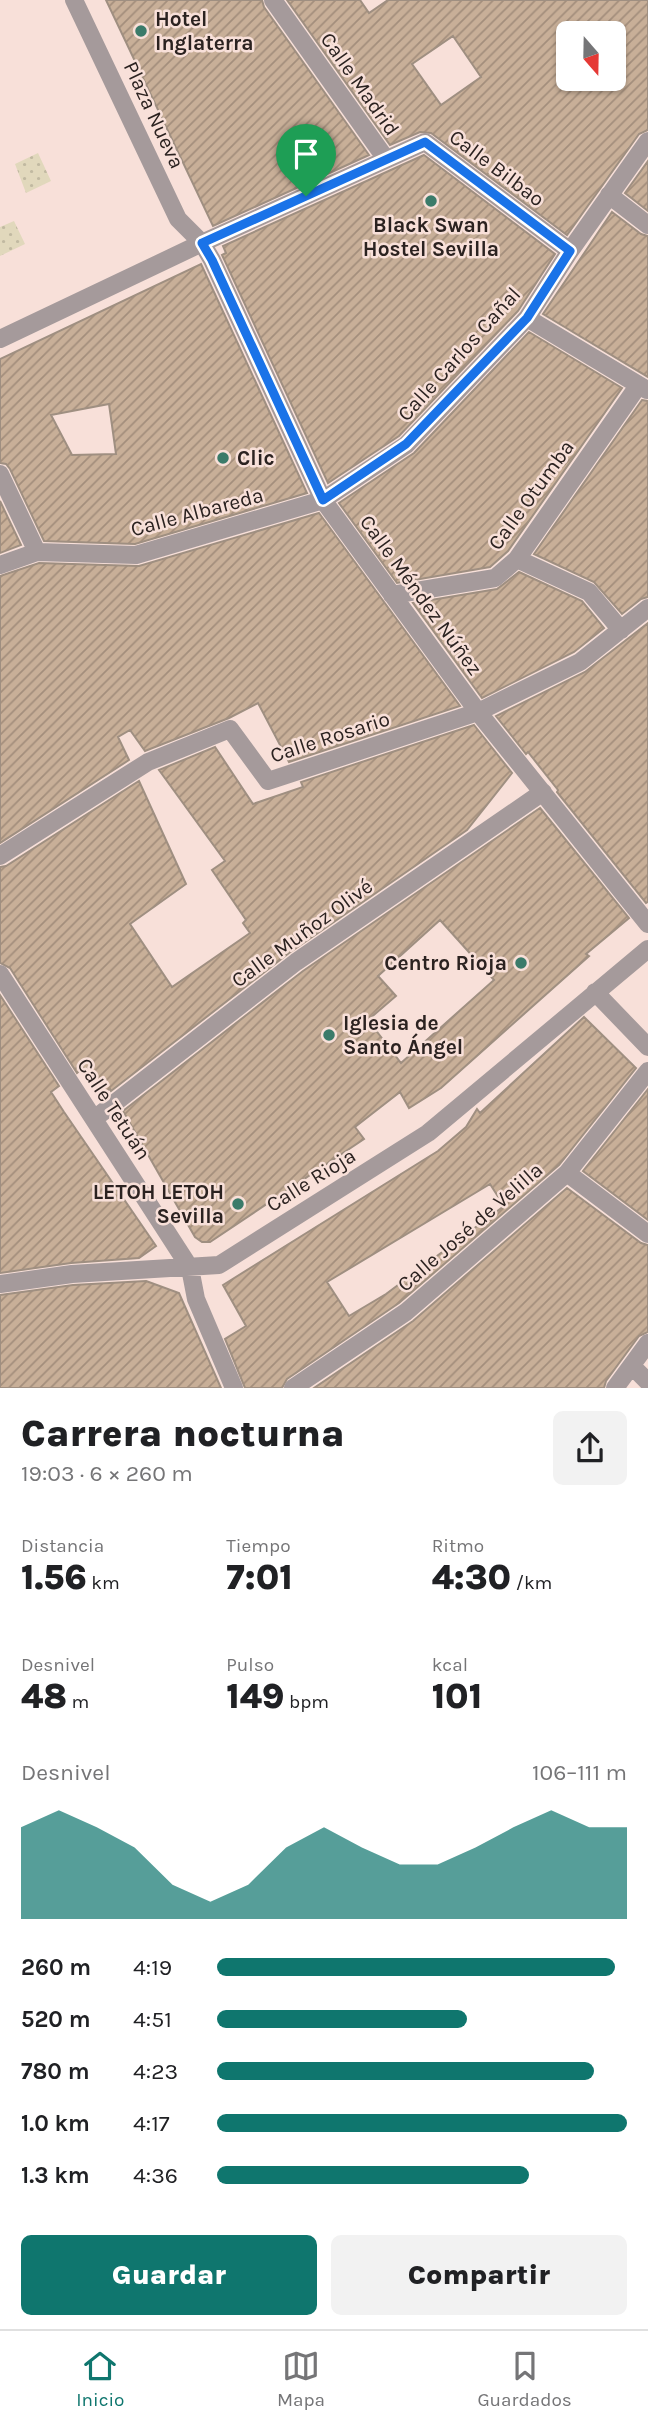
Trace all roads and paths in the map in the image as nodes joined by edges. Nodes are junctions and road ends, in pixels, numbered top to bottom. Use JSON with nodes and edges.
{"nodes":[{"id":1,"x":74,"y":0,"type":"edge"},
{"id":2,"x":273,"y":0,"type":"edge"},
{"id":3,"x":648,"y":141,"type":"edge"},
{"id":4,"x":386,"y":159,"type":"junction"},
{"id":5,"x":609,"y":195,"type":"junction"},
{"id":6,"x":648,"y":225,"type":"edge"},
{"id":7,"x":202,"y":243,"type":"junction"},
{"id":8,"x":570,"y":251,"type":"junction"},
{"id":9,"x":212,"y":260,"type":"joint"},
{"id":10,"x":527,"y":318,"type":"junction"},
{"id":11,"x":0,"y":338,"type":"edge"},
{"id":12,"x":643,"y":388,"type":"edge"},
{"id":13,"x":0,"y":474,"type":"edge"},
{"id":14,"x":323,"y":500,"type":"junction"},
{"id":15,"x":37,"y":552,"type":"junction"},
{"id":16,"x":517,"y":559,"type":"junction"},
{"id":17,"x":0,"y":565,"type":"edge"},
{"id":18,"x":392,"y":595,"type":"junction"},
{"id":19,"x":648,"y":608,"type":"edge"},
{"id":20,"x":621,"y":630,"type":"junction"},
{"id":21,"x":478,"y":712,"type":"junction"},
{"id":22,"x":543,"y":792,"type":"junction"},
{"id":23,"x":0,"y":856,"type":"edge"},
{"id":24,"x":648,"y":924,"type":"edge"},
{"id":25,"x":648,"y":949,"type":"edge"},
{"id":26,"x":0,"y":974,"type":"edge"},
{"id":27,"x":595,"y":992,"type":"junction"},
{"id":28,"x":648,"y":1047,"type":"edge"},
{"id":29,"x":648,"y":1071,"type":"edge"},
{"id":30,"x":94,"y":1119,"type":"junction"},
{"id":31,"x":567,"y":1173,"type":"junction"},
{"id":32,"x":648,"y":1234,"type":"edge"},
{"id":33,"x":190,"y":1268,"type":"junction"},
{"id":34,"x":0,"y":1284,"type":"edge"},
{"id":35,"x":648,"y":1343,"type":"edge"},
{"id":36,"x":632,"y":1366,"type":"junction"},
{"id":37,"x":648,"y":1382,"type":"edge"},
{"id":38,"x":234,"y":1388,"type":"edge"},
{"id":39,"x":293,"y":1388,"type":"edge"},
{"id":40,"x":615,"y":1388,"type":"edge"}],
"edges":[{"from":1,"to":7,"type":"street","name":"Plaza Nueva"},
{"from":2,"to":4,"type":"street","name":"Calle Madrid"},
{"from":3,"to":5,"type":"street","name":"Calle Carlos Cañal"},
{"from":4,"to":7,"type":"street","name":"Calle Bilbao"},
{"from":4,"to":8,"type":"street","name":"Calle Bilbao"},
{"from":5,"to":6,"type":"street"},
{"from":5,"to":8,"type":"street","name":"Calle Carlos Cañal"},
{"from":7,"to":9,"type":"street","name":"Plaza Nueva"},
{"from":7,"to":11,"type":"street"},
{"from":8,"to":10,"type":"street","name":"Calle Carlos Cañal"},
{"from":9,"to":14,"type":"street","name":"Calle Méndez Núñez"},
{"from":10,"to":12,"type":"street"},
{"from":10,"to":14,"type":"street","name":"Calle Carlos Cañal"},
{"from":12,"to":16,"type":"street","name":"Calle Otumba"},
{"from":13,"to":15,"type":"street"},
{"from":14,"to":15,"type":"street","name":"Calle Albareda"},
{"from":14,"to":18,"type":"street","name":"Calle Méndez Núñez"},
{"from":15,"to":17,"type":"street","name":"Calle Albareda"},
{"from":16,"to":18,"type":"street","name":"Calle Otumba"},
{"from":16,"to":20,"type":"street"},
{"from":18,"to":21,"type":"street","name":"Calle Méndez Núñez"},
{"from":19,"to":20,"type":"street"},
{"from":20,"to":21,"type":"street"},
{"from":21,"to":22,"type":"street","name":"Calle Méndez Núñez"},
{"from":21,"to":23,"type":"street","name":"Calle Rosario"},
{"from":22,"to":24,"type":"street","name":"Calle Méndez Núñez"},
{"from":22,"to":30,"type":"street","name":"Calle Muñoz Olivé"},
{"from":25,"to":27,"type":"street","name":"Calle Rioja"},
{"from":26,"to":30,"type":"street","name":"Calle Tetuán"},
{"from":27,"to":28,"type":"street"},
{"from":27,"to":33,"type":"street","name":"Calle Rioja"},
{"from":29,"to":31,"type":"street","name":"Calle José de Velilla"},
{"from":30,"to":33,"type":"street","name":"Calle Tetuán"},
{"from":31,"to":32,"type":"street"},
{"from":31,"to":39,"type":"street","name":"Calle José de Velilla"},
{"from":33,"to":34,"type":"street","name":"Calle Rioja"},
{"from":33,"to":38,"type":"street"},
{"from":35,"to":36,"type":"street"},
{"from":36,"to":37,"type":"street"},
{"from":36,"to":40,"type":"street"}]}
